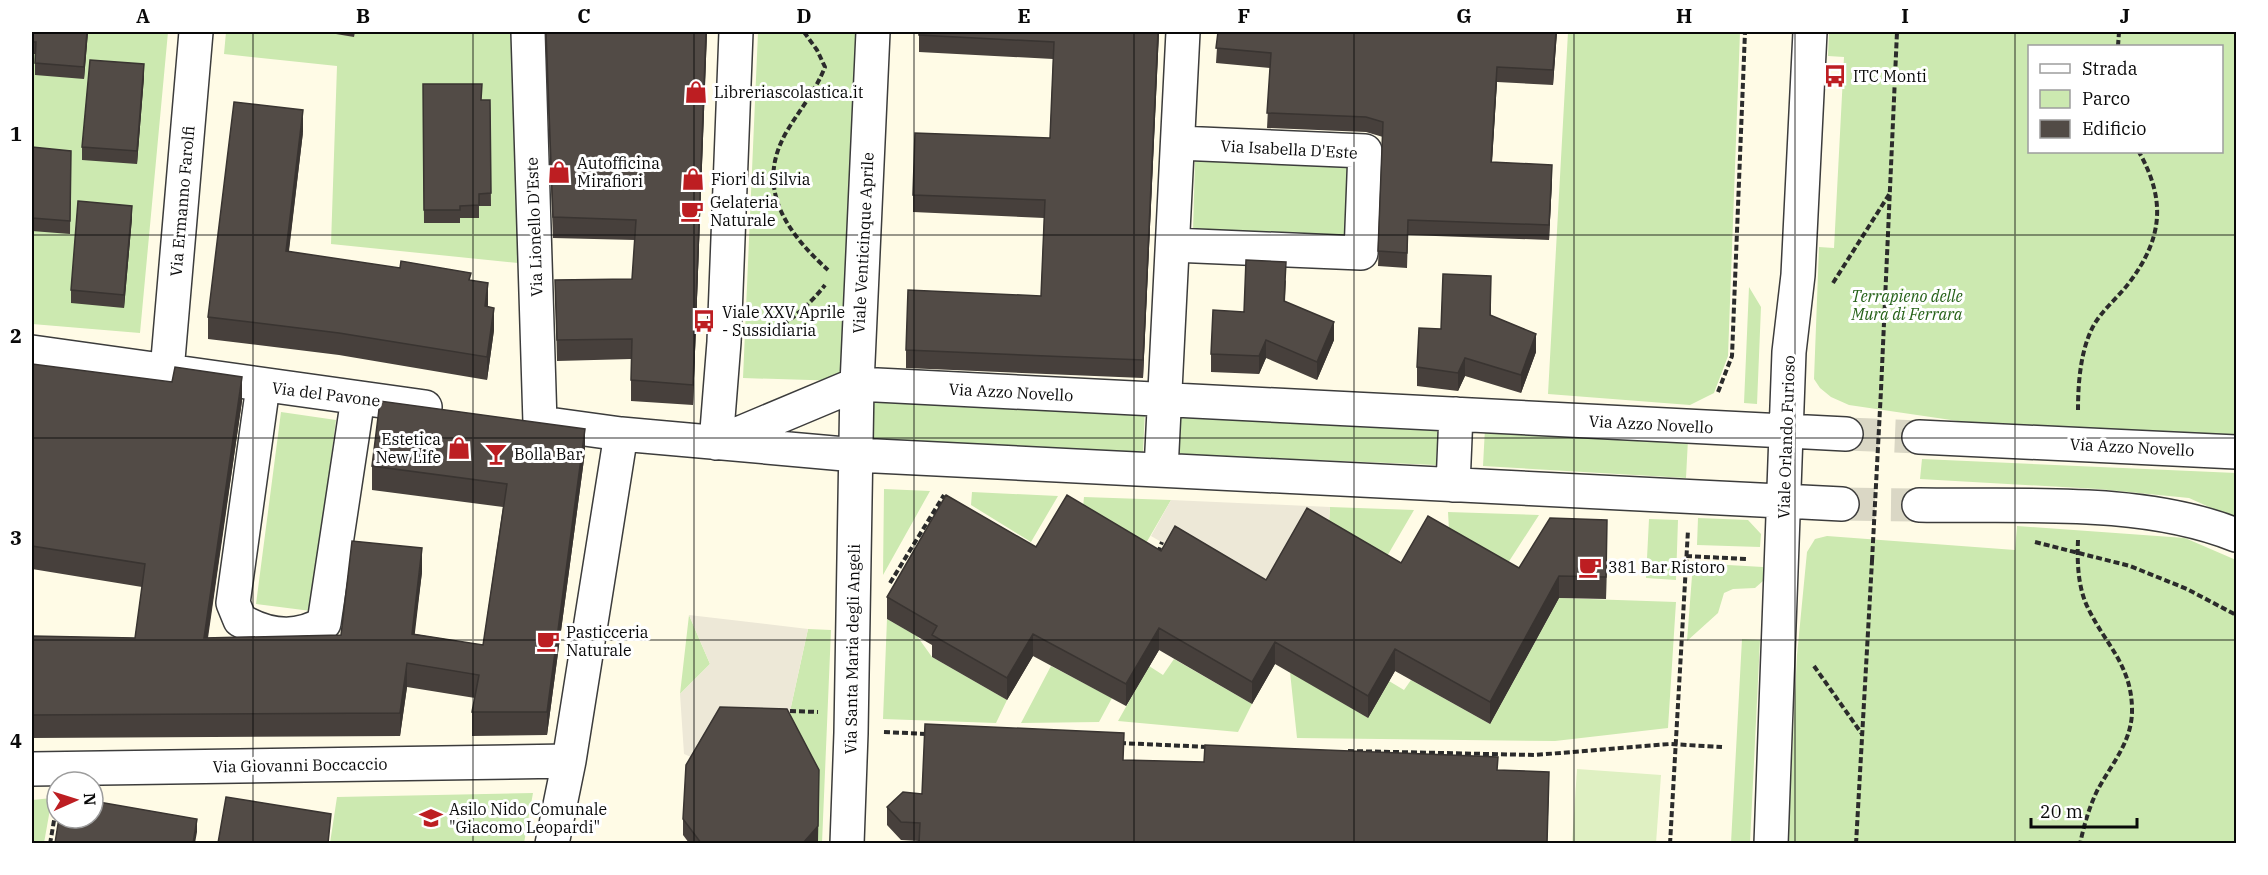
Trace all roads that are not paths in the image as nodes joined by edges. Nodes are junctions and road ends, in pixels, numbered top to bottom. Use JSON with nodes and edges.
{"nodes":[{"id":1,"x":196,"y":32,"type":"edge"},
{"id":2,"x":528,"y":32,"type":"edge"},
{"id":3,"x":736,"y":32,"type":"edge"},
{"id":4,"x":873,"y":32,"type":"edge"},
{"id":5,"x":1183,"y":32,"type":"edge"},
{"id":6,"x":1810,"y":32,"type":"edge"},
{"id":7,"x":1178,"y":143,"type":"junction"},
{"id":8,"x":1173,"y":245,"type":"junction"},
{"id":9,"x":32,"y":352,"type":"edge"},
{"id":10,"x":167,"y":371,"type":"junction"},
{"id":11,"x":857,"y":384,"type":"junction"},
{"id":12,"x":263,"y":386,"type":"junction"},
{"id":13,"x":358,"y":398,"type":"junction"},
{"id":14,"x":1165,"y":399,"type":"junction"},
{"id":15,"x":451,"y":411,"type":"edge"},
{"id":16,"x":1456,"y":414,"type":"junction"},
{"id":17,"x":1786,"y":431,"type":"junction"},
{"id":18,"x":621,"y":434,"type":"junction"},
{"id":19,"x":1846,"y":434,"type":"tunnel mouth"},
{"id":20,"x":1919,"y":437,"type":"tunnel mouth"},
{"id":21,"x":716,"y":443,"type":"junction"},
{"id":22,"x":2236,"y":452,"type":"edge"},
{"id":23,"x":856,"y":455,"type":"junction"},
{"id":24,"x":1161,"y":470,"type":"junction"},
{"id":25,"x":1454,"y":485,"type":"junction"},
{"id":26,"x":1783,"y":502,"type":"junction"},
{"id":27,"x":1842,"y":504,"type":"tunnel mouth"},
{"id":28,"x":1919,"y":505,"type":"tunnel mouth"},
{"id":29,"x":2236,"y":535,"type":"edge"},
{"id":30,"x":568,"y":761,"type":"junction"},
{"id":31,"x":32,"y":769,"type":"edge"},
{"id":32,"x":552,"y":843,"type":"edge"},
{"id":33,"x":847,"y":843,"type":"edge"},
{"id":34,"x":1771,"y":843,"type":"edge"}],
"edges":[{"from":1,"to":10,"type":"street","name":"Via Ermanno Farolfi"},
{"from":2,"to":18,"type":"street","name":"Via Lionello D'Este"},
{"from":3,"to":21,"type":"street"},
{"from":4,"to":11,"type":"street","name":"Viale Venticinque Aprile"},
{"from":5,"to":7,"type":"street"},
{"from":6,"to":17,"type":"street","name":"Viale Orlando Furioso"},
{"from":7,"to":8,"type":"street"},
{"from":7,"to":8,"type":"street","name":"Via Isabella D'Este"},
{"from":8,"to":14,"type":"street"},
{"from":9,"to":10,"type":"street","name":"Via del Pavone"},
{"from":10,"to":12,"type":"street","name":"Via del Pavone"},
{"from":11,"to":14,"type":"street","name":"Via Azzo Novello"},
{"from":11,"to":21,"type":"street"},
{"from":11,"to":23,"type":"street","name":"Viale Venticinque Aprile"},
{"from":12,"to":13,"type":"street","name":"Via del Pavone"},
{"from":12,"to":13,"type":"street"},
{"from":13,"to":15,"type":"street","name":"Via del Pavone"},
{"from":14,"to":16,"type":"street","name":"Via Azzo Novello"},
{"from":14,"to":24,"type":"street"},
{"from":16,"to":17,"type":"street","name":"Via Azzo Novello"},
{"from":16,"to":25,"type":"street"},
{"from":17,"to":19,"type":"street","name":"Via Azzo Novello"},
{"from":17,"to":26,"type":"street","name":"Viale Orlando Furioso"},
{"from":18,"to":21,"type":"street"},
{"from":18,"to":30,"type":"street"},
{"from":20,"to":22,"type":"street","name":"Via Azzo Novello"},
{"from":21,"to":23,"type":"street"},
{"from":23,"to":24,"type":"street"},
{"from":23,"to":33,"type":"street","name":"Via Santa Maria degli Angeli"},
{"from":24,"to":25,"type":"street"},
{"from":25,"to":26,"type":"street"},
{"from":26,"to":27,"type":"street"},
{"from":26,"to":34,"type":"street","name":"Viale Orlando Furioso"},
{"from":28,"to":29,"type":"street"},
{"from":30,"to":31,"type":"street","name":"Via Giovanni Boccaccio"},
{"from":30,"to":32,"type":"street"}]}
